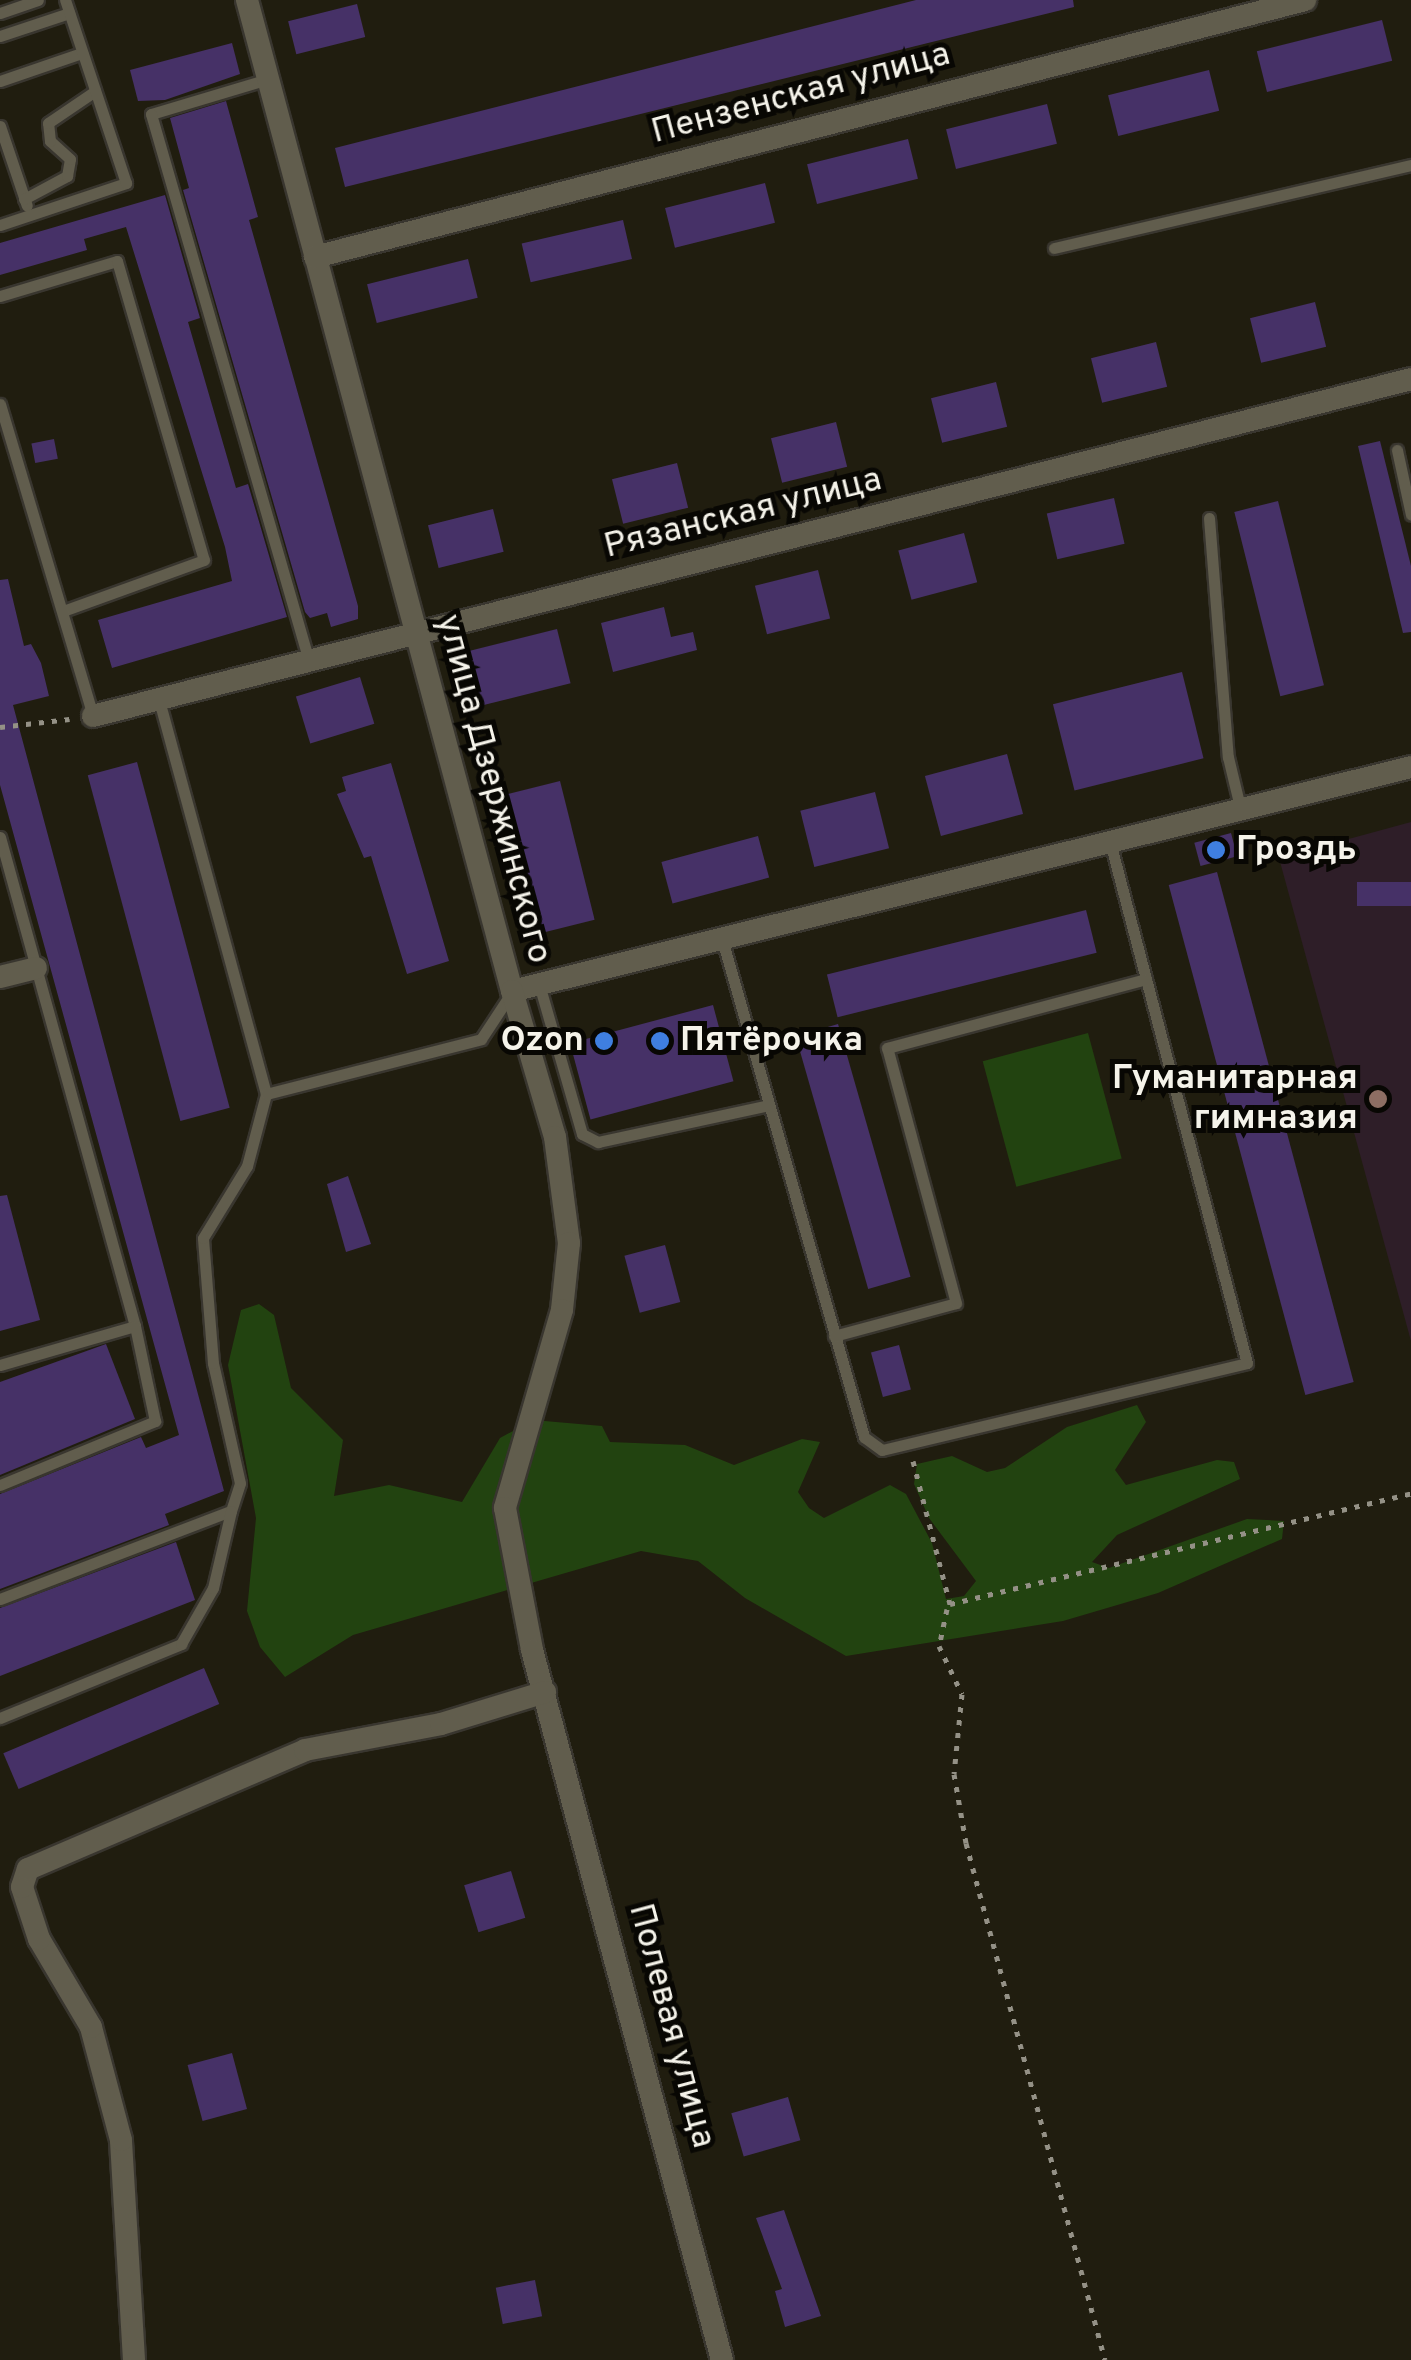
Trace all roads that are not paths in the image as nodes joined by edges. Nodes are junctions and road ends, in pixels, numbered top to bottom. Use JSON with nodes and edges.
{"nodes":[{"id":1,"x":38,"y":0,"type":"edge"},
{"id":2,"x":246,"y":0,"type":"edge"},
{"id":3,"x":1305,"y":0,"type":"edge"},
{"id":4,"x":21,"y":3,"type":"edge"},
{"id":5,"x":67,"y":6,"type":"edge"},
{"id":6,"x":0,"y":13,"type":"edge"},
{"id":7,"x":6,"y":34,"type":"edge"},
{"id":8,"x":18,"y":48,"type":"dead end"},
{"id":9,"x":82,"y":53,"type":"junction"},
{"id":10,"x":268,"y":79,"type":"junction"},
{"id":11,"x":0,"y":81,"type":"edge"},
{"id":12,"x":95,"y":91,"type":"junction"},
{"id":13,"x":0,"y":126,"type":"edge"},
{"id":14,"x":1411,"y":165,"type":"edge"},
{"id":15,"x":24,"y":199,"type":"junction"},
{"id":16,"x":30,"y":215,"type":"junction"},
{"id":17,"x":0,"y":225,"type":"edge"},
{"id":18,"x":1054,"y":248,"type":"dead end"},
{"id":19,"x":314,"y":257,"type":"junction"},
{"id":20,"x":0,"y":296,"type":"edge"},
{"id":21,"x":1411,"y":379,"type":"edge"},
{"id":22,"x":0,"y":404,"type":"edge"},
{"id":23,"x":1397,"y":450,"type":"dead end"},
{"id":24,"x":1411,"y":516,"type":"edge"},
{"id":25,"x":1209,"y":518,"type":"dead end"},
{"id":26,"x":63,"y":611,"type":"junction"},
{"id":27,"x":414,"y":634,"type":"junction"},
{"id":28,"x":309,"y":661,"type":"junction"},
{"id":29,"x":159,"y":700,"type":"junction"},
{"id":30,"x":93,"y":716,"type":"joint"},
{"id":31,"x":1411,"y":767,"type":"edge"},
{"id":32,"x":1241,"y":811,"type":"junction"},
{"id":33,"x":0,"y":838,"type":"edge"},
{"id":34,"x":1110,"y":842,"type":"junction"},
{"id":35,"x":722,"y":939,"type":"junction"},
{"id":36,"x":36,"y":968,"type":"junction"},
{"id":37,"x":0,"y":978,"type":"edge"},
{"id":38,"x":1146,"y":979,"type":"junction"},
{"id":39,"x":539,"y":984,"type":"junction"},
{"id":40,"x":512,"y":992,"type":"junction"},
{"id":41,"x":266,"y":1094,"type":"junction"},
{"id":42,"x":769,"y":1105,"type":"junction"},
{"id":43,"x":134,"y":1326,"type":"junction"},
{"id":44,"x":834,"y":1336,"type":"junction"},
{"id":45,"x":0,"y":1364,"type":"edge"},
{"id":46,"x":0,"y":1484,"type":"edge"},
{"id":47,"x":232,"y":1510,"type":"junction"},
{"id":48,"x":0,"y":1599,"type":"edge"},
{"id":49,"x":547,"y":1701,"type":"junction"},
{"id":50,"x":0,"y":1718,"type":"edge"},
{"id":51,"x":134,"y":2360,"type":"edge"},
{"id":52,"x":722,"y":2360,"type":"edge"}],
"edges":[{"from":1,"to":4,"type":"lane"},
{"from":2,"to":10,"type":"street","name":"улица Дзержинского"},
{"from":3,"to":19,"type":"street","name":"Пензенская улица"},
{"from":4,"to":6,"type":"lane"},
{"from":5,"to":7,"type":"lane"},
{"from":5,"to":9,"type":"lane"},
{"from":7,"to":8,"type":"lane"},
{"from":9,"to":11,"type":"lane"},
{"from":9,"to":12,"type":"lane"},
{"from":10,"to":19,"type":"street","name":"улица Дзержинского"},
{"from":10,"to":28,"type":"lane"},
{"from":12,"to":15,"type":"lane"},
{"from":12,"to":16,"type":"lane"},
{"from":13,"to":15,"type":"lane"},
{"from":14,"to":18,"type":"lane"},
{"from":15,"to":16,"type":"lane"},
{"from":16,"to":17,"type":"lane"},
{"from":19,"to":27,"type":"street","name":"улица Дзержинского"},
{"from":20,"to":26,"type":"lane"},
{"from":21,"to":27,"type":"street","name":"Рязанская улица"},
{"from":22,"to":26,"type":"lane"},
{"from":23,"to":24,"type":"lane"},
{"from":25,"to":32,"type":"lane"},
{"from":26,"to":30,"type":"lane"},
{"from":27,"to":28,"type":"street","name":"Рязанская улица"},
{"from":27,"to":40,"type":"street","name":"улица Дзержинского"},
{"from":28,"to":29,"type":"street","name":"Рязанская улица"},
{"from":29,"to":30,"type":"street","name":"Рязанская улица"},
{"from":29,"to":41,"type":"lane"},
{"from":31,"to":32,"type":"street","name":"улица Дзержинского"},
{"from":32,"to":34,"type":"street","name":"улица Дзержинского"},
{"from":33,"to":36,"type":"lane"},
{"from":34,"to":35,"type":"street","name":"улица Дзержинского"},
{"from":34,"to":38,"type":"lane"},
{"from":35,"to":39,"type":"street","name":"улица Дзержинского"},
{"from":35,"to":42,"type":"lane"},
{"from":36,"to":37,"type":"street"},
{"from":36,"to":43,"type":"lane"},
{"from":38,"to":44,"type":"lane"},
{"from":38,"to":44,"type":"lane"},
{"from":39,"to":40,"type":"street","name":"улица Дзержинского"},
{"from":39,"to":42,"type":"lane"},
{"from":40,"to":41,"type":"lane"},
{"from":40,"to":49,"type":"street","name":"Полевая улица"},
{"from":41,"to":47,"type":"lane"},
{"from":42,"to":44,"type":"lane"},
{"from":43,"to":45,"type":"lane"},
{"from":43,"to":46,"type":"lane"},
{"from":47,"to":48,"type":"lane"},
{"from":47,"to":50,"type":"lane"},
{"from":49,"to":51,"type":"street"},
{"from":49,"to":52,"type":"street","name":"Полевая улица"}]}
